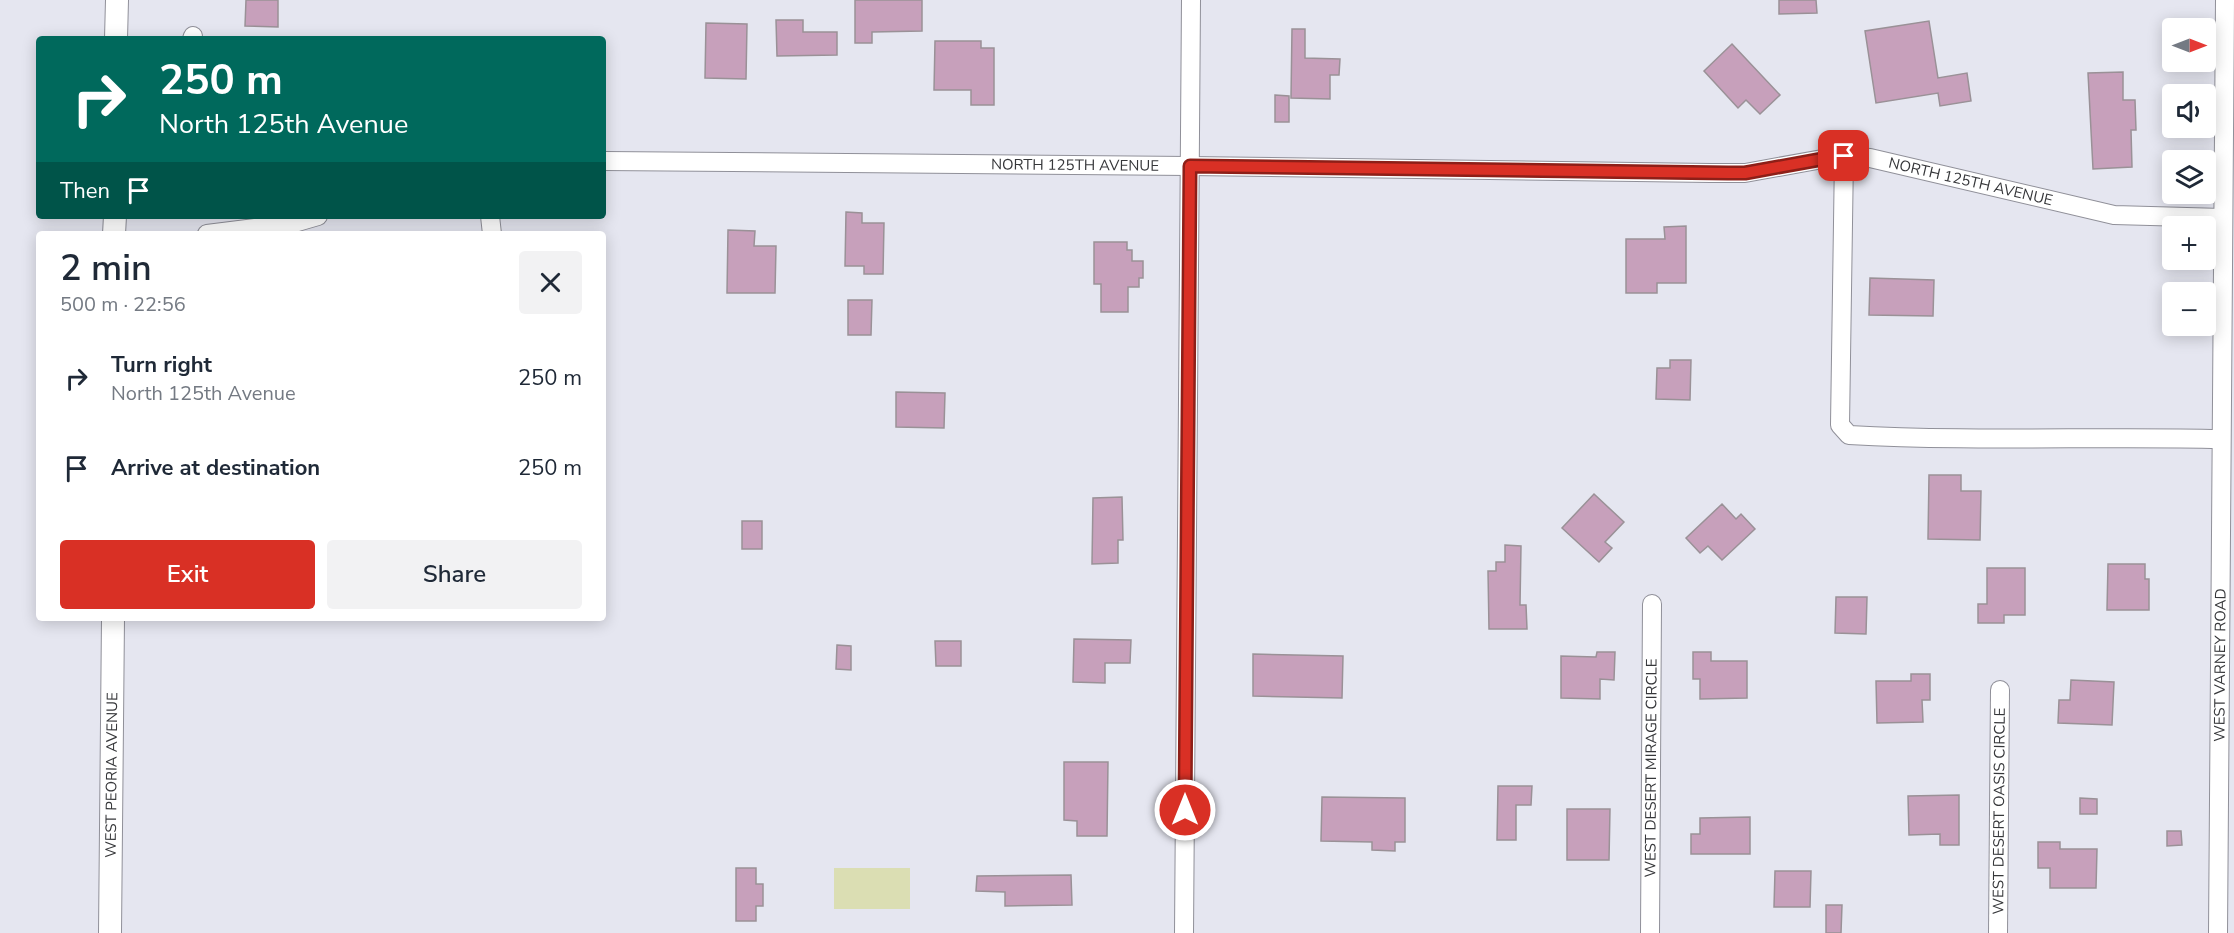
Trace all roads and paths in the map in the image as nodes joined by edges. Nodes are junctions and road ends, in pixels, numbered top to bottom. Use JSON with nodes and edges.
{"nodes":[{"id":1,"x":117,"y":0,"type":"edge"},
{"id":2,"x":1191,"y":0,"type":"edge"},
{"id":3,"x":2225,"y":0,"type":"edge"},
{"id":4,"x":116,"y":36,"type":"edge"},
{"id":5,"x":1844,"y":156,"type":"junction"},
{"id":6,"x":606,"y":161,"type":"edge"},
{"id":7,"x":1190,"y":166,"type":"junction"},
{"id":8,"x":2223,"y":218,"type":"junction"},
{"id":9,"x":308,"y":219,"type":"edge"},
{"id":10,"x":231,"y":231,"type":"edge"},
{"id":11,"x":2221,"y":439,"type":"junction"},
{"id":12,"x":1652,"y":604,"type":"dead end"},
{"id":13,"x":113,"y":621,"type":"edge"},
{"id":14,"x":2000,"y":690,"type":"dead end"},
{"id":15,"x":110,"y":933,"type":"edge"},
{"id":16,"x":1184,"y":933,"type":"edge"},
{"id":17,"x":1650,"y":933,"type":"edge"},
{"id":18,"x":1998,"y":933,"type":"edge"},
{"id":19,"x":2218,"y":933,"type":"edge"}],
"edges":[{"from":1,"to":4,"type":"main road"},
{"from":2,"to":7,"type":"street"},
{"from":3,"to":8,"type":"street","name":"WEST VARNEY ROAD"},
{"from":5,"to":7,"type":"street","name":"NORTH 125TH AVENUE"},
{"from":5,"to":8,"type":"street","name":"NORTH 125TH AVENUE"},
{"from":5,"to":11,"type":"street"},
{"from":6,"to":7,"type":"street","name":"NORTH 125TH AVENUE"},
{"from":7,"to":16,"type":"street"},
{"from":8,"to":11,"type":"street","name":"WEST VARNEY ROAD"},
{"from":9,"to":10,"type":"street"},
{"from":11,"to":19,"type":"street","name":"WEST VARNEY ROAD"},
{"from":12,"to":17,"type":"street","name":"WEST DESERT MIRAGE CIRCLE"},
{"from":13,"to":15,"type":"main road","name":"WEST PEORIA AVENUE"},
{"from":14,"to":18,"type":"street","name":"WEST DESERT OASIS CIRCLE"}]}
